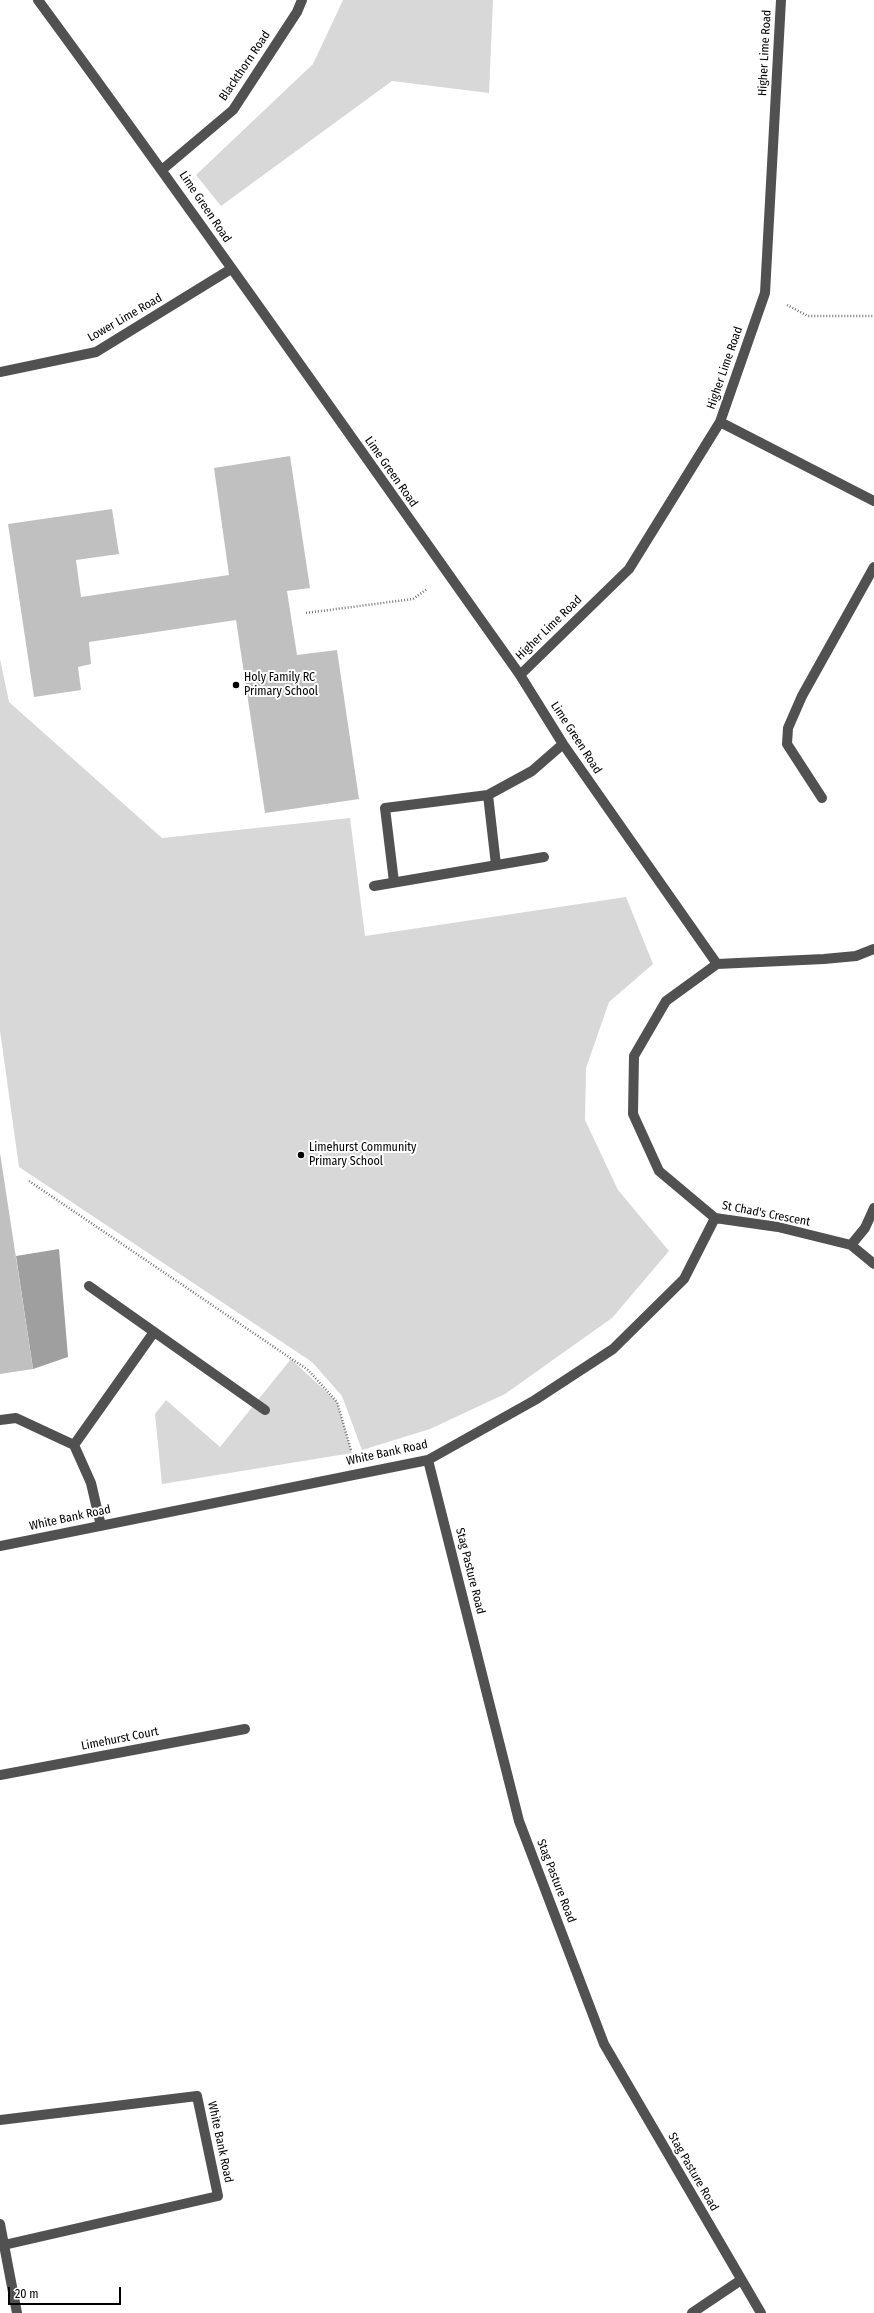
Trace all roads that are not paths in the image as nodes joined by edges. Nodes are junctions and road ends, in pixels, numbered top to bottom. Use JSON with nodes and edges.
{"nodes":[{"id":1,"x":38,"y":0,"type":"edge"},
{"id":2,"x":302,"y":0,"type":"edge"},
{"id":3,"x":781,"y":0,"type":"edge"},
{"id":4,"x":162,"y":169,"type":"junction"},
{"id":5,"x":231,"y":269,"type":"junction"},
{"id":6,"x":0,"y":372,"type":"edge"},
{"id":7,"x":720,"y":422,"type":"junction"},
{"id":8,"x":874,"y":501,"type":"edge"},
{"id":9,"x":874,"y":567,"type":"edge"},
{"id":10,"x":520,"y":675,"type":"junction"},
{"id":11,"x":563,"y":744,"type":"junction"},
{"id":12,"x":488,"y":795,"type":"junction"},
{"id":13,"x":822,"y":798,"type":"dead end"},
{"id":14,"x":544,"y":857,"type":"dead end"},
{"id":15,"x":496,"y":865,"type":"junction"},
{"id":16,"x":394,"y":882,"type":"junction"},
{"id":17,"x":374,"y":886,"type":"dead end"},
{"id":18,"x":874,"y":949,"type":"edge"},
{"id":19,"x":717,"y":964,"type":"junction"},
{"id":20,"x":874,"y":1208,"type":"edge"},
{"id":21,"x":715,"y":1218,"type":"junction"},
{"id":22,"x":851,"y":1245,"type":"junction"},
{"id":23,"x":874,"y":1264,"type":"edge"},
{"id":24,"x":88,"y":1286,"type":"dead end"},
{"id":25,"x":154,"y":1332,"type":"junction"},
{"id":26,"x":265,"y":1410,"type":"dead end"},
{"id":27,"x":0,"y":1420,"type":"edge"},
{"id":28,"x":74,"y":1445,"type":"junction"},
{"id":29,"x":428,"y":1460,"type":"junction"},
{"id":30,"x":101,"y":1526,"type":"junction"},
{"id":31,"x":0,"y":1546,"type":"edge"},
{"id":32,"x":245,"y":1729,"type":"dead end"},
{"id":33,"x":0,"y":1775,"type":"edge"},
{"id":34,"x":0,"y":2120,"type":"edge"},
{"id":35,"x":0,"y":2224,"type":"edge"},
{"id":36,"x":4,"y":2245,"type":"junction"},
{"id":37,"x":741,"y":2280,"type":"junction"},
{"id":38,"x":17,"y":2313,"type":"edge"},
{"id":39,"x":692,"y":2313,"type":"edge"},
{"id":40,"x":761,"y":2313,"type":"edge"}],
"edges":[{"from":1,"to":4,"type":"street","name":"Lime Green Road"},
{"from":2,"to":4,"type":"street","name":"Blackthorn Road"},
{"from":3,"to":7,"type":"street","name":"Higher Lime Road"},
{"from":4,"to":5,"type":"street","name":"Lime Green Road"},
{"from":5,"to":6,"type":"street","name":"Lower Lime Road"},
{"from":5,"to":10,"type":"street","name":"Lime Green Road"},
{"from":7,"to":8,"type":"street"},
{"from":7,"to":10,"type":"street","name":"Higher Lime Road"},
{"from":9,"to":13,"type":"street"},
{"from":10,"to":11,"type":"street","name":"Lime Green Road"},
{"from":11,"to":12,"type":"street"},
{"from":11,"to":19,"type":"street","name":"Lime Green Road"},
{"from":12,"to":15,"type":"street"},
{"from":12,"to":16,"type":"street"},
{"from":14,"to":15,"type":"street"},
{"from":15,"to":16,"type":"street"},
{"from":16,"to":17,"type":"street"},
{"from":18,"to":19,"type":"street"},
{"from":19,"to":21,"type":"street","name":"St Chad's Crescent"},
{"from":20,"to":22,"type":"street"},
{"from":21,"to":22,"type":"street","name":"St Chad's Crescent"},
{"from":21,"to":29,"type":"street","name":"White Bank Road"},
{"from":22,"to":23,"type":"street","name":"St Chad's Crescent"},
{"from":24,"to":25,"type":"street"},
{"from":25,"to":26,"type":"street"},
{"from":25,"to":28,"type":"street"},
{"from":27,"to":28,"type":"street"},
{"from":28,"to":30,"type":"street"},
{"from":29,"to":30,"type":"street","name":"White Bank Road"},
{"from":29,"to":37,"type":"street","name":"Stag Pasture Road"},
{"from":30,"to":31,"type":"street","name":"White Bank Road"},
{"from":32,"to":33,"type":"street","name":"Limehurst Court"},
{"from":34,"to":36,"type":"street","name":"White Bank Road"},
{"from":35,"to":36,"type":"street"},
{"from":36,"to":38,"type":"street"},
{"from":37,"to":39,"type":"street"},
{"from":37,"to":40,"type":"street","name":"Stag Pasture Road"}]}
